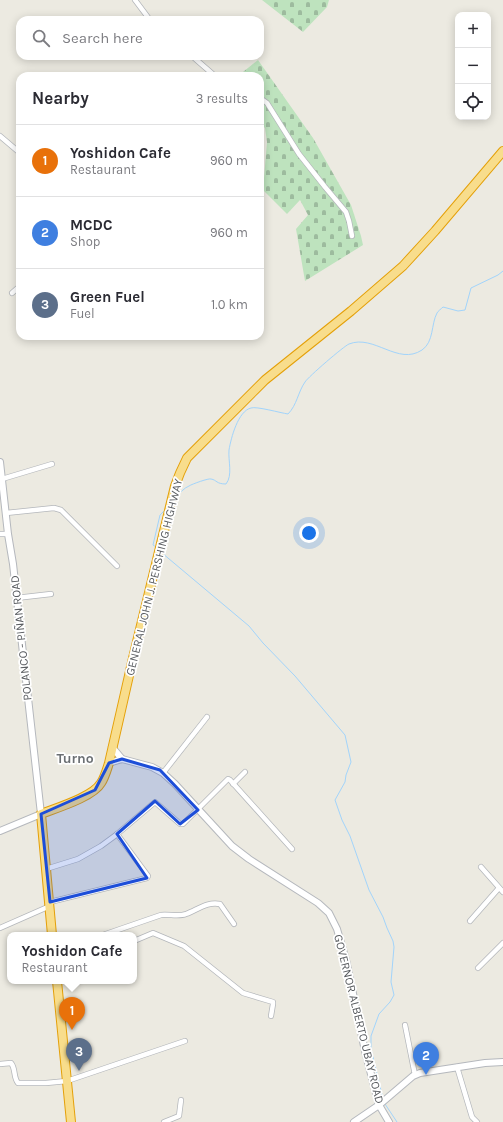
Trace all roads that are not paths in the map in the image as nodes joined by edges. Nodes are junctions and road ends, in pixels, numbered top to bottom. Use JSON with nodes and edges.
{"nodes":[{"id":1,"x":135,"y":0,"type":"edge"},
{"id":2,"x":147,"y":16,"type":"edge"},
{"id":3,"x":197,"y":60,"type":"edge"},
{"id":4,"x":210,"y":72,"type":"edge"},
{"id":5,"x":264,"y":101,"type":"edge"},
{"id":6,"x":0,"y":136,"type":"edge"},
{"id":7,"x":16,"y":150,"type":"edge"},
{"id":8,"x":503,"y":151,"type":"edge"},
{"id":9,"x":352,"y":236,"type":"dead end"},
{"id":10,"x":16,"y":290,"type":"edge"},
{"id":11,"x":12,"y":293,"type":"dead end"},
{"id":12,"x":0,"y":462,"type":"edge"},
{"id":13,"x":52,"y":464,"type":"dead end"},
{"id":14,"x":2,"y":479,"type":"junction"},
{"id":15,"x":4,"y":517,"type":"edge"},
{"id":16,"x":0,"y":534,"type":"edge"},
{"id":17,"x":8,"y":534,"type":"junction"},
{"id":18,"x":117,"y":566,"type":"dead end"},
{"id":19,"x":51,"y":594,"type":"dead end"},
{"id":20,"x":16,"y":598,"type":"junction"},
{"id":21,"x":207,"y":717,"type":"dead end"},
{"id":22,"x":112,"y":747,"type":"junction"},
{"id":23,"x":122,"y":759,"type":"junction"},
{"id":24,"x":109,"y":763,"type":"junction"},
{"id":25,"x":163,"y":772,"type":"junction"},
{"id":26,"x":245,"y":772,"type":"dead end"},
{"id":27,"x":234,"y":784,"type":"junction"},
{"id":28,"x":198,"y":810,"type":"junction"},
{"id":29,"x":41,"y":814,"type":"junction"},
{"id":30,"x":0,"y":831,"type":"edge"},
{"id":31,"x":117,"y":834,"type":"junction"},
{"id":32,"x":292,"y":849,"type":"dead end"},
{"id":33,"x":481,"y":868,"type":"dead end"},
{"id":34,"x":46,"y":869,"type":"junction"},
{"id":35,"x":499,"y":888,"type":"junction"},
{"id":36,"x":503,"y":892,"type":"edge"},
{"id":37,"x":50,"y":904,"type":"junction"},
{"id":38,"x":470,"y":921,"type":"dead end"},
{"id":39,"x":234,"y":924,"type":"dead end"},
{"id":40,"x":0,"y":928,"type":"edge"},
{"id":41,"x":52,"y":932,"type":"edge"},
{"id":42,"x":112,"y":932,"type":"edge"},
{"id":43,"x":137,"y":940,"type":"edge"},
{"id":44,"x":503,"y":943,"type":"edge"},
{"id":45,"x":478,"y":968,"type":"dead end"},
{"id":46,"x":57,"y":984,"type":"edge"},
{"id":47,"x":270,"y":1016,"type":"dead end"},
{"id":48,"x":405,"y":1025,"type":"dead end"},
{"id":49,"x":185,"y":1041,"type":"dead end"},
{"id":50,"x":503,"y":1062,"type":"edge"},
{"id":51,"x":0,"y":1064,"type":"edge"},
{"id":52,"x":457,"y":1067,"type":"junction"},
{"id":53,"x":415,"y":1075,"type":"junction"},
{"id":54,"x":67,"y":1081,"type":"junction"},
{"id":55,"x":181,"y":1100,"type":"dead end"},
{"id":56,"x":383,"y":1102,"type":"junction"},
{"id":57,"x":72,"y":1122,"type":"edge"},
{"id":58,"x":164,"y":1122,"type":"edge"},
{"id":59,"x":354,"y":1122,"type":"edge"},
{"id":60,"x":389,"y":1122,"type":"edge"},
{"id":61,"x":477,"y":1122,"type":"edge"}],
"edges":[{"from":1,"to":2,"type":"street"},
{"from":3,"to":4,"type":"street"},
{"from":5,"to":9,"type":"street"},
{"from":6,"to":7,"type":"street"},
{"from":8,"to":22,"type":"highway","name":"GENERAL JOHN J. PERSHING HIGHWAY"},
{"from":10,"to":11,"type":"street"},
{"from":12,"to":14,"type":"main road","name":"POLANCO - PIÑAN ROAD"},
{"from":13,"to":14,"type":"street"},
{"from":14,"to":15,"type":"main road","name":"POLANCO - PIÑAN ROAD"},
{"from":15,"to":17,"type":"main road","name":"POLANCO - PIÑAN ROAD"},
{"from":15,"to":18,"type":"street"},
{"from":16,"to":17,"type":"street"},
{"from":17,"to":20,"type":"main road","name":"POLANCO - PIÑAN ROAD"},
{"from":19,"to":20,"type":"street"},
{"from":20,"to":29,"type":"main road","name":"POLANCO - PIÑAN ROAD"},
{"from":21,"to":25,"type":"street"},
{"from":22,"to":23,"type":"main road"},
{"from":22,"to":24,"type":"highway","name":"GENERAL JOHN J. PERSHING HIGHWAY"},
{"from":23,"to":24,"type":"main road"},
{"from":23,"to":25,"type":"main road","name":"GOVERNOR ALBERTO UBAY ROAD"},
{"from":24,"to":29,"type":"highway","name":"GENERAL JOHN J. PERSHING HIGHWAY"},
{"from":25,"to":28,"type":"main road","name":"GOVERNOR ALBERTO UBAY ROAD"},
{"from":26,"to":27,"type":"street"},
{"from":27,"to":28,"type":"street"},
{"from":27,"to":32,"type":"street"},
{"from":28,"to":31,"type":"street"},
{"from":28,"to":56,"type":"main road","name":"GOVERNOR ALBERTO UBAY ROAD"},
{"from":29,"to":30,"type":"main road","name":"GENERAL JOHN J. PERSHING HIGHWAY"},
{"from":29,"to":34,"type":"highway"},
{"from":31,"to":34,"type":"street"},
{"from":31,"to":37,"type":"street"},
{"from":33,"to":35,"type":"street"},
{"from":34,"to":37,"type":"highway"},
{"from":35,"to":36,"type":"street"},
{"from":35,"to":38,"type":"street"},
{"from":37,"to":40,"type":"street"},
{"from":37,"to":41,"type":"highway"},
{"from":39,"to":42,"type":"street"},
{"from":43,"to":47,"type":"street"},
{"from":44,"to":45,"type":"street"},
{"from":46,"to":54,"type":"highway"},
{"from":48,"to":53,"type":"street"},
{"from":49,"to":54,"type":"street"},
{"from":50,"to":52,"type":"main road"},
{"from":51,"to":54,"type":"street"},
{"from":52,"to":53,"type":"main road"},
{"from":52,"to":61,"type":"street"},
{"from":53,"to":56,"type":"main road"},
{"from":54,"to":57,"type":"highway"},
{"from":55,"to":58,"type":"street"},
{"from":56,"to":59,"type":"main road"},
{"from":56,"to":60,"type":"main road","name":"GOVERNOR ALBERTO UBAY ROAD"}]}
